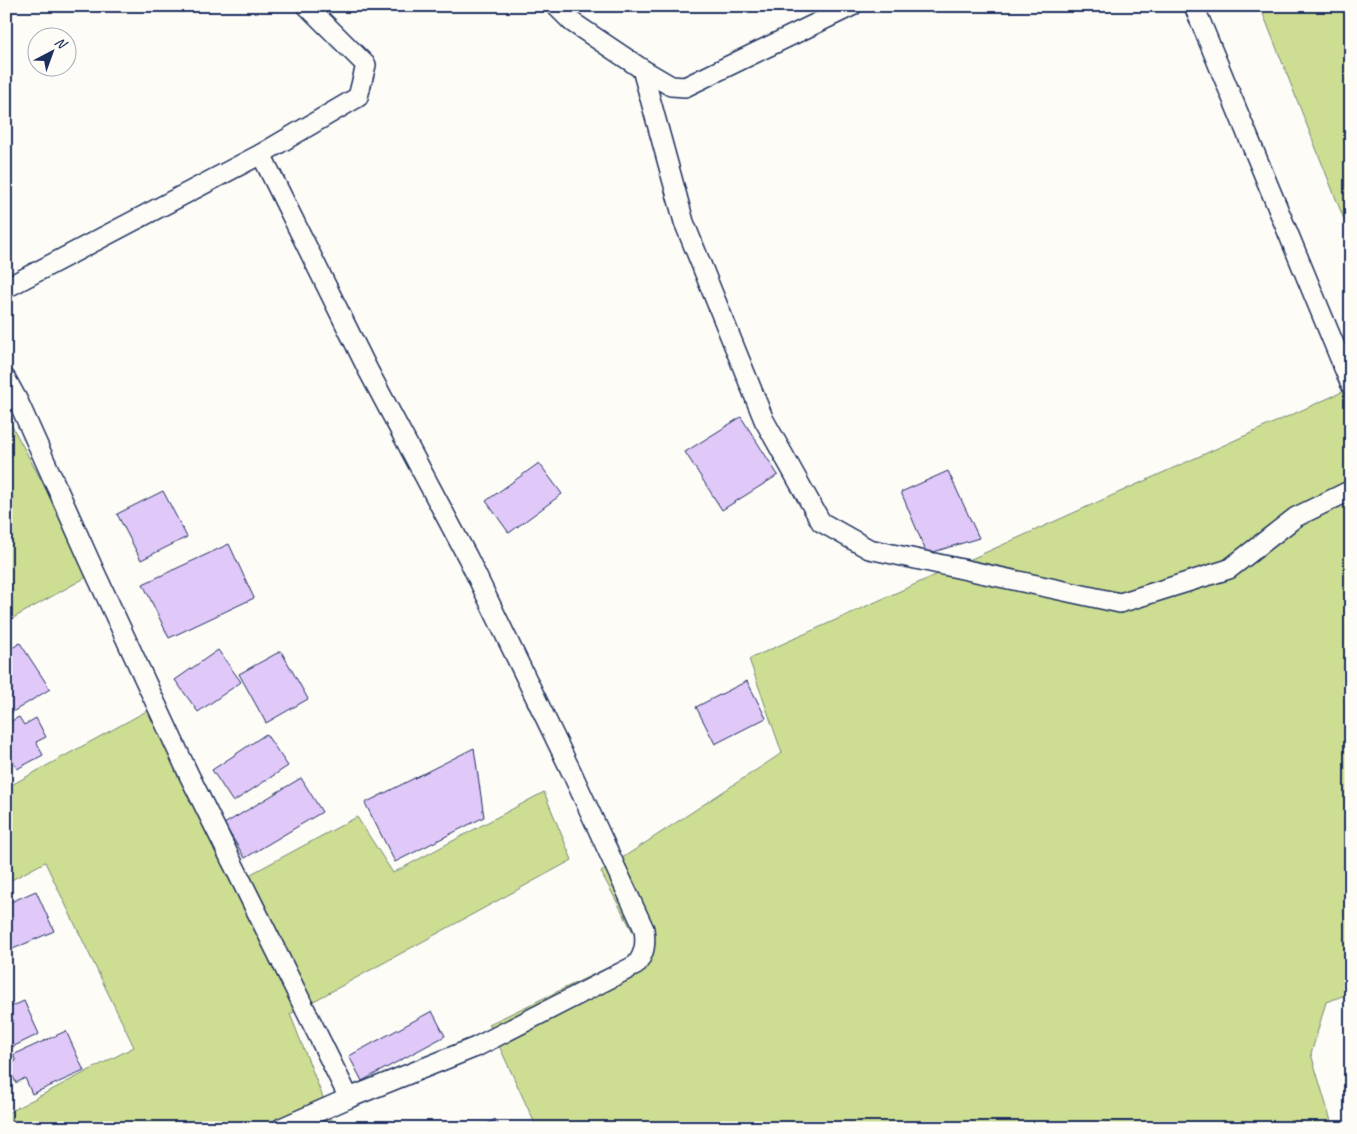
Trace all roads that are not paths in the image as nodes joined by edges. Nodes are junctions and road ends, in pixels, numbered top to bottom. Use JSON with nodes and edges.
{"nodes":[{"id":1,"x":307,"y":6,"type":"edge"},
{"id":2,"x":556,"y":6,"type":"edge"},
{"id":3,"x":852,"y":6,"type":"edge"},
{"id":4,"x":1194,"y":6,"type":"edge"},
{"id":5,"x":642,"y":69,"type":"junction"},
{"id":6,"x":261,"y":154,"type":"junction"},
{"id":7,"x":6,"y":288,"type":"edge"},
{"id":8,"x":6,"y":379,"type":"edge"},
{"id":9,"x":1351,"y":385,"type":"edge"},
{"id":10,"x":1351,"y":490,"type":"edge"},
{"id":11,"x":349,"y":1098,"type":"junction"},
{"id":12,"x":315,"y":1121,"type":"edge"},
{"id":13,"x":281,"y":1128,"type":"edge"}],
"edges":[{"from":1,"to":6,"type":"street"},
{"from":2,"to":5,"type":"street"},
{"from":3,"to":5,"type":"street"},
{"from":4,"to":9,"type":"street"},
{"from":5,"to":10,"type":"street"},
{"from":6,"to":7,"type":"street"},
{"from":6,"to":11,"type":"street"},
{"from":8,"to":11,"type":"street"},
{"from":11,"to":12,"type":"street"},
{"from":12,"to":13,"type":"street"}]}
